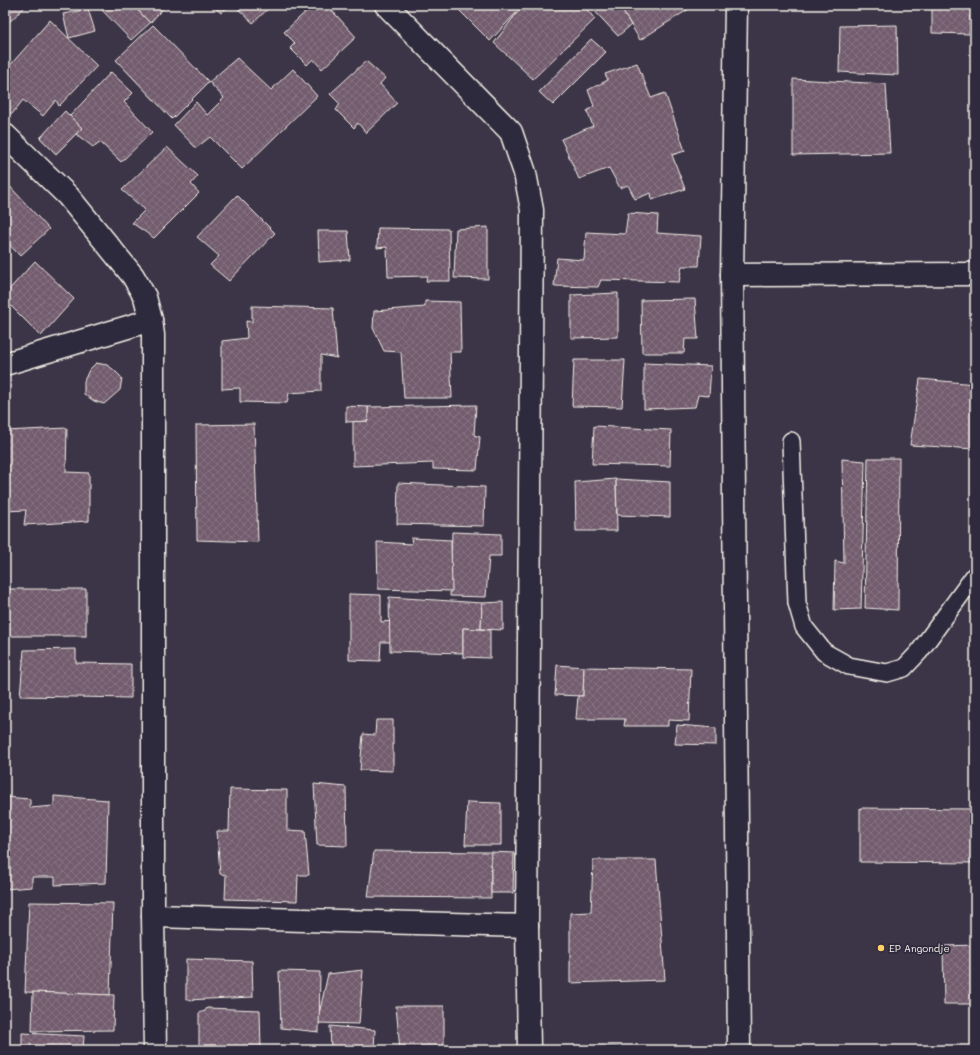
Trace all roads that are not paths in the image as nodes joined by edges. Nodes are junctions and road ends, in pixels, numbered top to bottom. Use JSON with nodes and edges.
{"nodes":[{"id":1,"x":386,"y":5,"type":"edge"},
{"id":2,"x":736,"y":5,"type":"edge"},
{"id":3,"x":5,"y":135,"type":"edge"},
{"id":4,"x":975,"y":274,"type":"edge"},
{"id":5,"x":732,"y":275,"type":"junction"},
{"id":6,"x":151,"y":320,"type":"junction"},
{"id":7,"x":5,"y":364,"type":"edge"},
{"id":8,"x":791,"y":441,"type":"dead end"},
{"id":9,"x":975,"y":575,"type":"edge"},
{"id":10,"x":153,"y":916,"type":"junction"},
{"id":11,"x":527,"y":926,"type":"junction"},
{"id":12,"x":155,"y":1050,"type":"edge"},
{"id":13,"x":529,"y":1050,"type":"edge"},
{"id":14,"x":739,"y":1050,"type":"edge"}],
"edges":[{"from":1,"to":11,"type":"street"},
{"from":2,"to":5,"type":"street"},
{"from":3,"to":6,"type":"street"},
{"from":4,"to":5,"type":"street"},
{"from":5,"to":14,"type":"street"},
{"from":6,"to":7,"type":"street"},
{"from":6,"to":10,"type":"street"},
{"from":8,"to":9,"type":"lane"},
{"from":10,"to":11,"type":"street"},
{"from":10,"to":12,"type":"street"},
{"from":11,"to":13,"type":"street"}]}
